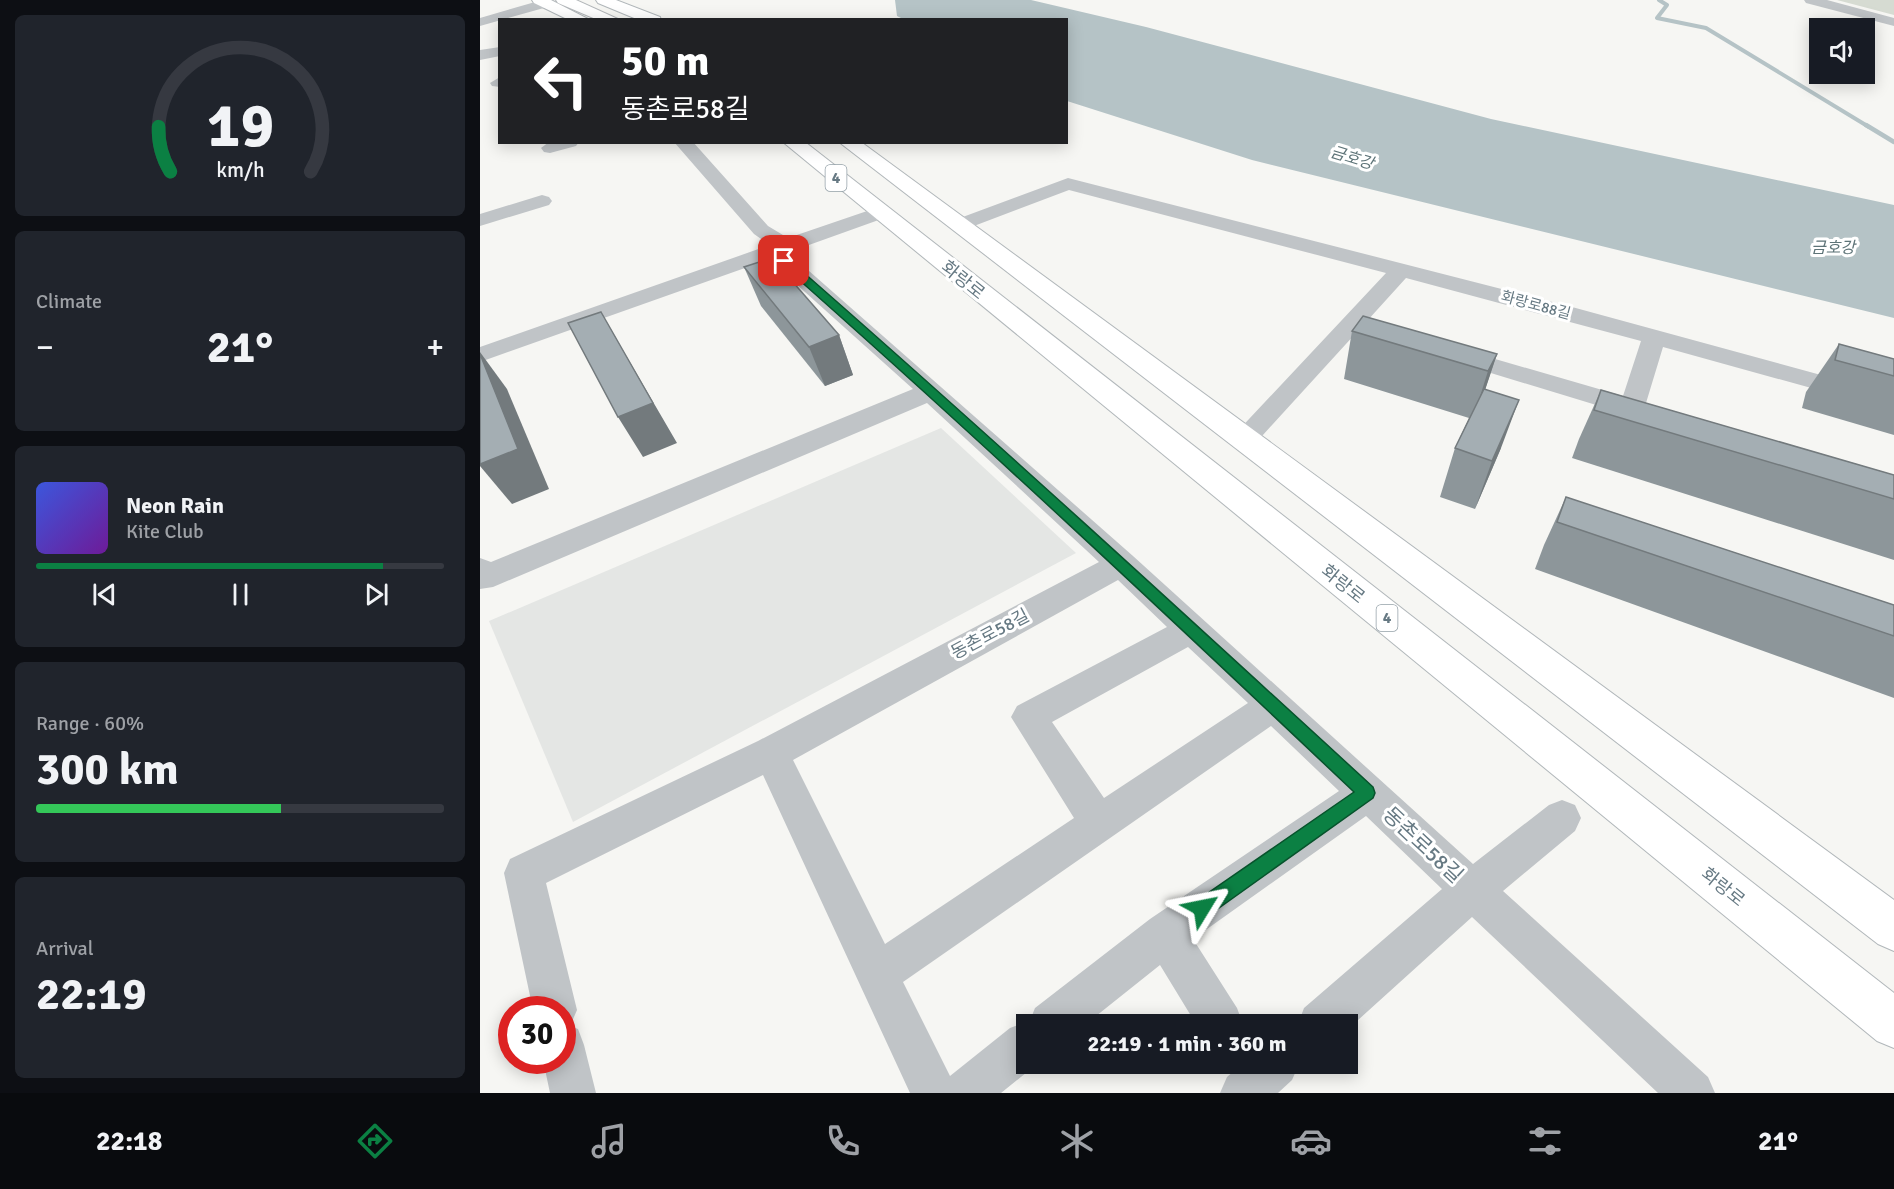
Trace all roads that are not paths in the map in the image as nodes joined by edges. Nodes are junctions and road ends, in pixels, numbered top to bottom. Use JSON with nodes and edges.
{"nodes":[{"id":1,"x":563,"y":0,"type":"edge"},
{"id":2,"x":603,"y":0,"type":"edge"},
{"id":3,"x":1811,"y":0,"type":"edge"},
{"id":4,"x":543,"y":2,"type":"edge"},
{"id":5,"x":579,"y":18,"type":"edge"},
{"id":6,"x":608,"y":18,"type":"edge"},
{"id":7,"x":649,"y":18,"type":"edge"},
{"id":8,"x":481,"y":21,"type":"edge"},
{"id":9,"x":1894,"y":22,"type":"edge"},
{"id":10,"x":498,"y":28,"type":"edge"},
{"id":11,"x":498,"y":51,"type":"edge"},
{"id":12,"x":480,"y":55,"type":"edge"},
{"id":13,"x":563,"y":144,"type":"edge"},
{"id":14,"x":685,"y":144,"type":"edge"},
{"id":15,"x":794,"y":144,"type":"edge"},
{"id":16,"x":851,"y":144,"type":"edge"},
{"id":17,"x":550,"y":148,"type":"dead end"},
{"id":18,"x":542,"y":201,"type":"dead end"},
{"id":19,"x":879,"y":213,"type":"junction"},
{"id":20,"x":480,"y":220,"type":"edge"},
{"id":21,"x":959,"y":225,"type":"junction"},
{"id":22,"x":785,"y":253,"type":"junction"},
{"id":23,"x":1401,"y":270,"type":"junction"},
{"id":24,"x":1351,"y":324,"type":"junction"},
{"id":25,"x":1654,"y":337,"type":"junction"},
{"id":26,"x":480,"y":355,"type":"edge"},
{"id":27,"x":932,"y":391,"type":"junction"},
{"id":28,"x":1894,"y":402,"type":"edge"},
{"id":29,"x":1632,"y":407,"type":"junction"},
{"id":30,"x":1666,"y":417,"type":"edge"},
{"id":31,"x":1243,"y":441,"type":"junction"},
{"id":32,"x":1122,"y":564,"type":"junction"},
{"id":33,"x":480,"y":570,"type":"edge"},
{"id":34,"x":1192,"y":630,"type":"junction"},
{"id":35,"x":1274,"y":706,"type":"junction"},
{"id":36,"x":771,"y":753,"type":"junction"},
{"id":37,"x":1367,"y":793,"type":"junction"},
{"id":38,"x":1562,"y":818,"type":"dead end"},
{"id":39,"x":1099,"y":823,"type":"junction"},
{"id":40,"x":1471,"y":891,"type":"junction"},
{"id":41,"x":1894,"y":928,"type":"edge"},
{"id":42,"x":1166,"y":934,"type":"junction"},
{"id":43,"x":877,"y":975,"type":"junction"},
{"id":44,"x":552,"y":996,"type":"edge"},
{"id":45,"x":1064,"y":1014,"type":"edge"},
{"id":46,"x":1215,"y":1014,"type":"edge"},
{"id":47,"x":1331,"y":1014,"type":"edge"},
{"id":48,"x":1894,"y":1024,"type":"edge"},
{"id":49,"x":1016,"y":1052,"type":"edge"},
{"id":50,"x":569,"y":1074,"type":"edge"},
{"id":51,"x":573,"y":1093,"type":"edge"},
{"id":52,"x":934,"y":1093,"type":"edge"},
{"id":53,"x":965,"y":1093,"type":"edge"},
{"id":54,"x":1692,"y":1093,"type":"edge"}],
"edges":[{"from":1,"to":6,"type":"main road"},
{"from":2,"to":7,"type":"main road"},
{"from":3,"to":9,"type":"street"},
{"from":4,"to":5,"type":"main road"},
{"from":4,"to":8,"type":"street"},
{"from":8,"to":10,"type":"street"},
{"from":11,"to":12,"type":"street"},
{"from":13,"to":17,"type":"street"},
{"from":14,"to":22,"type":"street","name":"동촌로58길"},
{"from":15,"to":19,"type":"main road","name":"화랑로","number":"4"},
{"from":16,"to":21,"type":"main road"},
{"from":18,"to":20,"type":"street"},
{"from":19,"to":22,"type":"street"},
{"from":19,"to":48,"type":"main road","name":"화랑로","number":"4"},
{"from":21,"to":23,"type":"street","name":"화랑로88길"},
{"from":21,"to":31,"type":"main road"},
{"from":22,"to":26,"type":"street"},
{"from":22,"to":27,"type":"street","name":"동촌로58길"},
{"from":23,"to":24,"type":"street"},
{"from":23,"to":25,"type":"street","name":"화랑로88길"},
{"from":24,"to":29,"type":"street"},
{"from":24,"to":31,"type":"street"},
{"from":25,"to":28,"type":"street","name":"화랑로88길"},
{"from":25,"to":29,"type":"street"},
{"from":27,"to":32,"type":"street","name":"동촌로58길"},
{"from":27,"to":33,"type":"street"},
{"from":29,"to":30,"type":"street"},
{"from":31,"to":41,"type":"main road"},
{"from":32,"to":34,"type":"street","name":"동촌로58길"},
{"from":32,"to":36,"type":"street","name":"동촌로58길"},
{"from":34,"to":35,"type":"street","name":"동촌로58길"},
{"from":34,"to":39,"type":"street"},
{"from":35,"to":37,"type":"street","name":"동촌로58길"},
{"from":35,"to":39,"type":"street"},
{"from":36,"to":43,"type":"street"},
{"from":36,"to":44,"type":"street","name":"동촌로58길"},
{"from":37,"to":40,"type":"street","name":"동촌로58길"},
{"from":37,"to":42,"type":"street"},
{"from":38,"to":40,"type":"street"},
{"from":39,"to":43,"type":"street"},
{"from":40,"to":47,"type":"street","name":"동촌로58길"},
{"from":40,"to":54,"type":"street"},
{"from":42,"to":45,"type":"street"},
{"from":42,"to":46,"type":"street"},
{"from":43,"to":52,"type":"street"},
{"from":49,"to":53,"type":"street"},
{"from":50,"to":51,"type":"street"}]}
